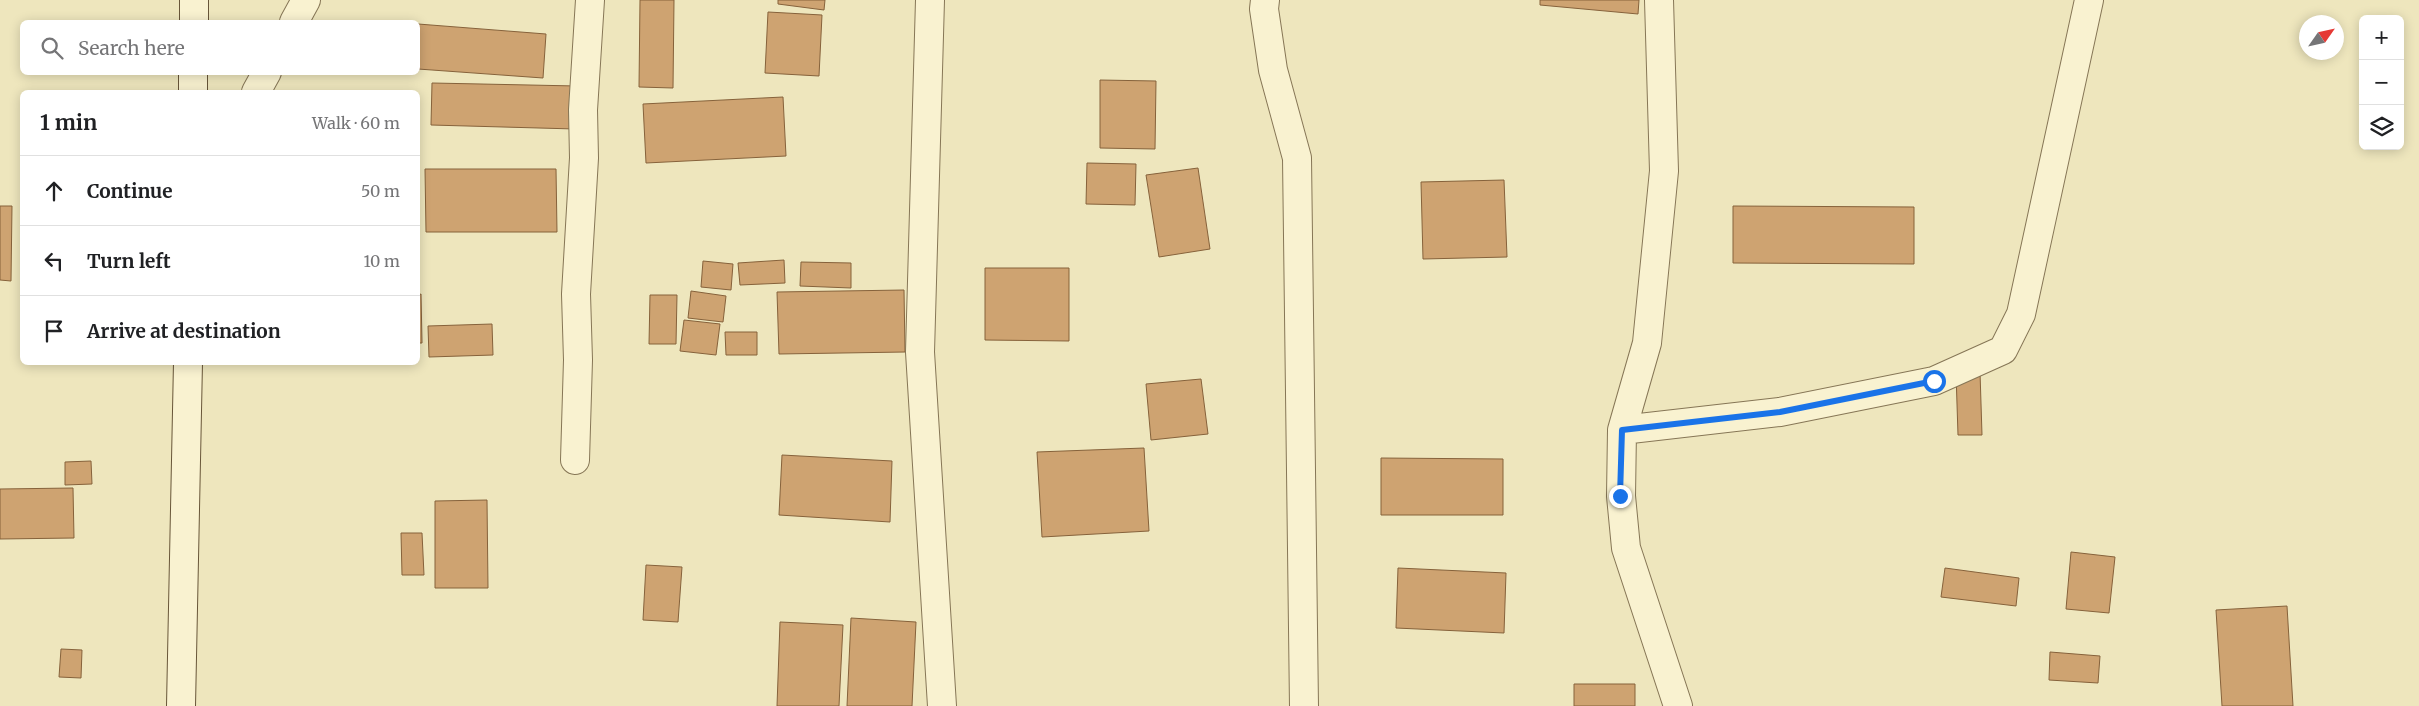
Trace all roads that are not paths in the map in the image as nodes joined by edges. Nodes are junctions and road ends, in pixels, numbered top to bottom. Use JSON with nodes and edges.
{"nodes":[{"id":1,"x":194,"y":0,"type":"edge"},
{"id":2,"x":306,"y":0,"type":"edge"},
{"id":3,"x":590,"y":0,"type":"edge"},
{"id":4,"x":930,"y":0,"type":"edge"},
{"id":5,"x":1265,"y":0,"type":"edge"},
{"id":6,"x":1659,"y":0,"type":"edge"},
{"id":7,"x":2089,"y":0,"type":"edge"},
{"id":8,"x":194,"y":20,"type":"edge"},
{"id":9,"x":295,"y":20,"type":"edge"},
{"id":10,"x":193,"y":75,"type":"edge"},
{"id":11,"x":265,"y":75,"type":"edge"},
{"id":12,"x":193,"y":90,"type":"edge"},
{"id":13,"x":257,"y":90,"type":"edge"},
{"id":14,"x":188,"y":365,"type":"edge"},
{"id":15,"x":1622,"y":430,"type":"junction"},
{"id":16,"x":575,"y":460,"type":"dead end"},
{"id":17,"x":181,"y":706,"type":"edge"},
{"id":18,"x":942,"y":706,"type":"edge"},
{"id":19,"x":1304,"y":706,"type":"edge"},
{"id":20,"x":1678,"y":706,"type":"edge"}],
"edges":[{"from":1,"to":8,"type":"street"},
{"from":2,"to":9,"type":"street"},
{"from":3,"to":16,"type":"street"},
{"from":4,"to":18,"type":"street"},
{"from":5,"to":19,"type":"street"},
{"from":6,"to":15,"type":"street"},
{"from":7,"to":15,"type":"street"},
{"from":10,"to":12,"type":"street"},
{"from":11,"to":13,"type":"street"},
{"from":14,"to":17,"type":"street"},
{"from":15,"to":20,"type":"street"}]}
